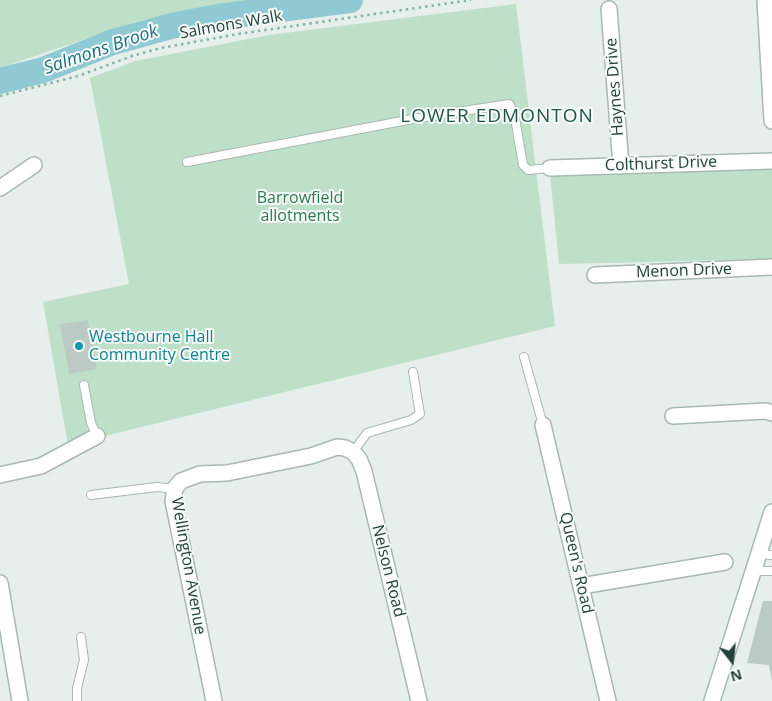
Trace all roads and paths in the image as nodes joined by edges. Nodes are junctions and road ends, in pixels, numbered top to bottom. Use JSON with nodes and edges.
{"nodes":[{"id":1,"x":471,"y":0,"type":"edge"},
{"id":2,"x":766,"y":0,"type":"edge"},
{"id":3,"x":609,"y":9,"type":"dead end"},
{"id":4,"x":0,"y":96,"type":"edge"},
{"id":5,"x":772,"y":121,"type":"edge"},
{"id":6,"x":772,"y":161,"type":"edge"},
{"id":7,"x":187,"y":162,"type":"dead end"},
{"id":8,"x":34,"y":165,"type":"dead end"},
{"id":9,"x":621,"y":166,"type":"junction"},
{"id":10,"x":550,"y":168,"type":"joint"},
{"id":11,"x":0,"y":188,"type":"edge"},
{"id":12,"x":772,"y":267,"type":"edge"},
{"id":13,"x":596,"y":274,"type":"dead end"},
{"id":14,"x":524,"y":356,"type":"dead end"},
{"id":15,"x":412,"y":372,"type":"dead end"},
{"id":16,"x":84,"y":385,"type":"dead end"},
{"id":17,"x":772,"y":413,"type":"edge"},
{"id":18,"x":673,"y":416,"type":"dead end"},
{"id":19,"x":543,"y":424,"type":"joint"},
{"id":20,"x":97,"y":436,"type":"joint"},
{"id":21,"x":349,"y":450,"type":"junction"},
{"id":22,"x":0,"y":475,"type":"edge"},
{"id":23,"x":175,"y":489,"type":"junction"},
{"id":24,"x":91,"y":495,"type":"dead end"},
{"id":25,"x":772,"y":512,"type":"edge"},
{"id":26,"x":766,"y":554,"type":"edge"},
{"id":27,"x":725,"y":562,"type":"dead end"},
{"id":28,"x":754,"y":570,"type":"junction"},
{"id":29,"x":772,"y":571,"type":"edge"},
{"id":30,"x":0,"y":583,"type":"edge"},
{"id":31,"x":581,"y":586,"type":"junction"},
{"id":32,"x":81,"y":637,"type":"dead end"},
{"id":33,"x":20,"y":701,"type":"edge"},
{"id":34,"x":77,"y":701,"type":"edge"},
{"id":35,"x":214,"y":701,"type":"edge"},
{"id":36,"x":419,"y":701,"type":"edge"},
{"id":37,"x":608,"y":701,"type":"edge"},
{"id":38,"x":712,"y":701,"type":"edge"}],
"edges":[{"from":1,"to":4,"type":"path","name":"Salmons Walk"},
{"from":2,"to":5,"type":"street"},
{"from":3,"to":9,"type":"street","name":"Haynes Drive"},
{"from":6,"to":9,"type":"street","name":"Colthurst Drive"},
{"from":7,"to":10,"type":"lane"},
{"from":8,"to":11,"type":"street"},
{"from":9,"to":10,"type":"street","name":"Colthurst Drive"},
{"from":12,"to":13,"type":"street","name":"Menon Drive"},
{"from":14,"to":19,"type":"lane"},
{"from":15,"to":21,"type":"lane"},
{"from":16,"to":20,"type":"lane"},
{"from":17,"to":18,"type":"street"},
{"from":19,"to":31,"type":"street","name":"Queen's Road"},
{"from":20,"to":22,"type":"street"},
{"from":21,"to":23,"type":"street","name":"Wellington Avenue"},
{"from":21,"to":36,"type":"street","name":"Nelson Road"},
{"from":23,"to":24,"type":"lane"},
{"from":23,"to":35,"type":"street","name":"Wellington Avenue"},
{"from":25,"to":26,"type":"street"},
{"from":26,"to":28,"type":"street"},
{"from":27,"to":31,"type":"street"},
{"from":28,"to":29,"type":"lane"},
{"from":28,"to":38,"type":"street"},
{"from":30,"to":33,"type":"street"},
{"from":31,"to":37,"type":"street","name":"Queen's Road"},
{"from":32,"to":34,"type":"lane"}]}
